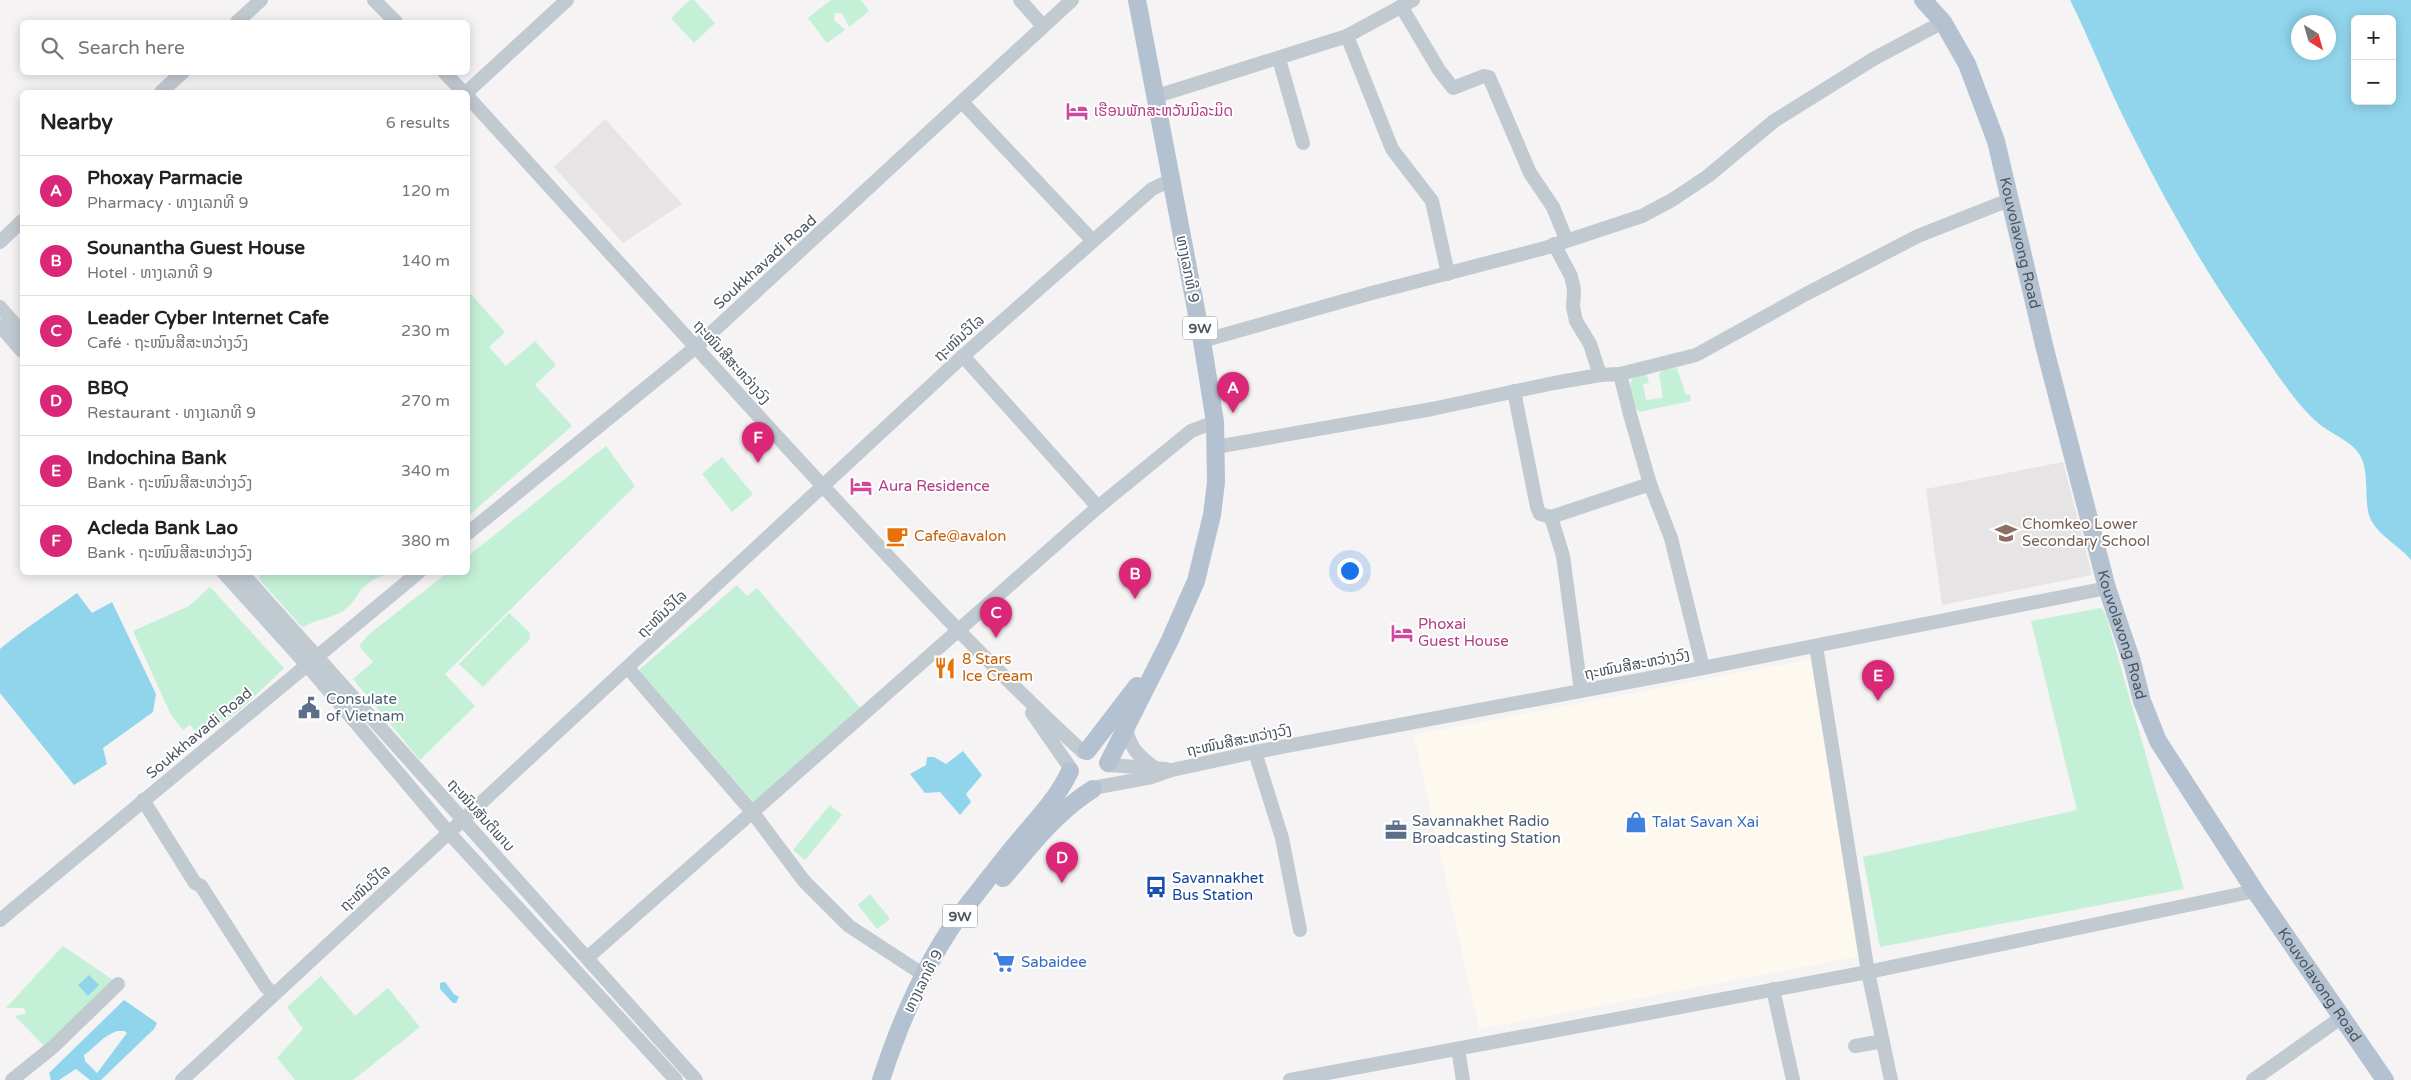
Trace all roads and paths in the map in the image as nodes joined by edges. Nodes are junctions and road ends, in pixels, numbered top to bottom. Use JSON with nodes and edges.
{"nodes":[{"id":1,"x":261,"y":0,"type":"edge"},
{"id":2,"x":374,"y":0,"type":"edge"},
{"id":3,"x":567,"y":0,"type":"edge"},
{"id":4,"x":1020,"y":0,"type":"edge"},
{"id":5,"x":1072,"y":0,"type":"edge"},
{"id":6,"x":1137,"y":0,"type":"edge"},
{"id":7,"x":1924,"y":0,"type":"edge"},
{"id":8,"x":1399,"y":4,"type":"edge"},
{"id":9,"x":239,"y":20,"type":"edge"},
{"id":10,"x":394,"y":20,"type":"edge"},
{"id":11,"x":1943,"y":22,"type":"junction"},
{"id":12,"x":1043,"y":26,"type":"junction"},
{"id":13,"x":1346,"y":36,"type":"junction"},
{"id":14,"x":1279,"y":59,"type":"junction"},
{"id":15,"x":180,"y":75,"type":"edge"},
{"id":16,"x":447,"y":75,"type":"edge"},
{"id":17,"x":163,"y":90,"type":"edge"},
{"id":18,"x":463,"y":90,"type":"edge"},
{"id":19,"x":467,"y":90,"type":"edge"},
{"id":20,"x":1157,"y":96,"type":"junction"},
{"id":21,"x":470,"y":99,"type":"edge"},
{"id":22,"x":963,"y":103,"type":"junction"},
{"id":23,"x":1302,"y":142,"type":"dead end"},
{"id":24,"x":1171,"y":180,"type":"junction"},
{"id":25,"x":2009,"y":200,"type":"junction"},
{"id":26,"x":20,"y":223,"type":"edge"},
{"id":27,"x":1092,"y":240,"type":"junction"},
{"id":28,"x":0,"y":242,"type":"edge"},
{"id":29,"x":1560,"y":242,"type":"junction"},
{"id":30,"x":1448,"y":274,"type":"junction"},
{"id":31,"x":0,"y":307,"type":"edge"},
{"id":32,"x":0,"y":326,"type":"edge"},
{"id":33,"x":20,"y":330,"type":"edge"},
{"id":34,"x":1202,"y":342,"type":"junction"},
{"id":35,"x":696,"y":347,"type":"junction"},
{"id":36,"x":20,"y":349,"type":"edge"},
{"id":37,"x":964,"y":356,"type":"junction"},
{"id":38,"x":1620,"y":374,"type":"junction"},
{"id":39,"x":1600,"y":375,"type":"junction"},
{"id":40,"x":1514,"y":391,"type":"junction"},
{"id":41,"x":1215,"y":422,"type":"junction"},
{"id":42,"x":1216,"y":447,"type":"junction"},
{"id":43,"x":1650,"y":484,"type":"junction"},
{"id":44,"x":823,"y":486,"type":"junction"},
{"id":45,"x":1098,"y":507,"type":"junction"},
{"id":46,"x":1551,"y":516,"type":"junction"},
{"id":47,"x":470,"y":531,"type":"edge"},
{"id":48,"x":226,"y":575,"type":"edge"},
{"id":49,"x":243,"y":575,"type":"edge"},
{"id":50,"x":416,"y":575,"type":"edge"},
{"id":51,"x":2107,"y":588,"type":"junction"},
{"id":52,"x":959,"y":630,"type":"junction"},
{"id":53,"x":1816,"y":646,"type":"junction"},
{"id":54,"x":1164,"y":652,"type":"junction"},
{"id":55,"x":312,"y":660,"type":"junction"},
{"id":56,"x":628,"y":668,"type":"junction"},
{"id":57,"x":1703,"y":668,"type":"junction"},
{"id":58,"x":1015,"y":690,"type":"junction"},
{"id":59,"x":1581,"y":691,"type":"junction"},
{"id":60,"x":1126,"y":725,"type":"junction"},
{"id":61,"x":1085,"y":752,"type":"junction"},
{"id":62,"x":1255,"y":752,"type":"junction"},
{"id":63,"x":1108,"y":764,"type":"junction"},
{"id":64,"x":1155,"y":768,"type":"junction"},
{"id":65,"x":1071,"y":770,"type":"junction"},
{"id":66,"x":1172,"y":770,"type":"junction"},
{"id":67,"x":1095,"y":788,"type":"junction"},
{"id":68,"x":143,"y":800,"type":"junction"},
{"id":69,"x":753,"y":813,"type":"junction"},
{"id":70,"x":464,"y":820,"type":"junction"},
{"id":71,"x":450,"y":833,"type":"junction"},
{"id":72,"x":2255,"y":891,"type":"junction"},
{"id":73,"x":0,"y":920,"type":"edge"},
{"id":74,"x":1300,"y":930,"type":"dead end"},
{"id":75,"x":586,"y":958,"type":"junction"},
{"id":76,"x":1868,"y":972,"type":"junction"},
{"id":77,"x":924,"y":976,"type":"junction"},
{"id":78,"x":118,"y":984,"type":"dead end"},
{"id":79,"x":1773,"y":989,"type":"junction"},
{"id":80,"x":274,"y":994,"type":"junction"},
{"id":81,"x":2342,"y":1017,"type":"junction"},
{"id":82,"x":1883,"y":1041,"type":"junction"},
{"id":83,"x":1855,"y":1046,"type":"dead end"},
{"id":84,"x":1458,"y":1049,"type":"junction"},
{"id":85,"x":892,"y":1061,"type":"junction"},
{"id":86,"x":12,"y":1080,"type":"edge"},
{"id":87,"x":182,"y":1080,"type":"edge"},
{"id":88,"x":676,"y":1080,"type":"edge"},
{"id":89,"x":696,"y":1080,"type":"edge"},
{"id":90,"x":881,"y":1080,"type":"edge"},
{"id":91,"x":891,"y":1080,"type":"edge"},
{"id":92,"x":1290,"y":1080,"type":"edge"},
{"id":93,"x":1462,"y":1080,"type":"edge"},
{"id":94,"x":1793,"y":1080,"type":"edge"},
{"id":95,"x":1891,"y":1080,"type":"edge"},
{"id":96,"x":2253,"y":1080,"type":"edge"},
{"id":97,"x":2385,"y":1080,"type":"edge"}],
"edges":[{"from":1,"to":9,"type":"street"},
{"from":2,"to":10,"type":"street"},
{"from":3,"to":19,"type":"street"},
{"from":4,"to":12,"type":"street"},
{"from":5,"to":12,"type":"street","name":"Soukkhavadi Road"},
{"from":6,"to":20,"type":"main road","name":"ທາງເລກທີ 9","number":"9W"},
{"from":7,"to":11,"type":"main road","name":"Kouvolavong Road"},
{"from":8,"to":13,"type":"street"},
{"from":8,"to":29,"type":"street"},
{"from":11,"to":25,"type":"main road","name":"Kouvolavong Road"},
{"from":11,"to":29,"type":"street"},
{"from":12,"to":22,"type":"street","name":"Soukkhavadi Road"},
{"from":13,"to":14,"type":"street"},
{"from":13,"to":30,"type":"street"},
{"from":14,"to":20,"type":"street"},
{"from":14,"to":23,"type":"street"},
{"from":15,"to":17,"type":"street"},
{"from":16,"to":18,"type":"street"},
{"from":20,"to":24,"type":"main road","name":"ທາງເລກທີ 9","number":"9W"},
{"from":21,"to":35,"type":"street","name":"ຖະໜົນສີສະຫວ່າງວົງ"},
{"from":22,"to":27,"type":"street"},
{"from":22,"to":35,"type":"street","name":"Soukkhavadi Road"},
{"from":24,"to":27,"type":"street","name":"ຖະໜົນວິໄລ"},
{"from":24,"to":34,"type":"main road","name":"ທາງເລກທີ 9","number":"9W"},
{"from":25,"to":38,"type":"street"},
{"from":25,"to":51,"type":"main road","name":"Kouvolavong Road"},
{"from":26,"to":28,"type":"street"},
{"from":27,"to":37,"type":"street","name":"ຖະໜົນວິໄລ"},
{"from":29,"to":30,"type":"street"},
{"from":29,"to":39,"type":"street"},
{"from":30,"to":34,"type":"street"},
{"from":31,"to":33,"type":"street"},
{"from":32,"to":36,"type":"street"},
{"from":34,"to":41,"type":"main road","name":"ທາງເລກທີ 9","number":"9W"},
{"from":35,"to":44,"type":"street","name":"ຖະໜົນສີສະຫວ່າງວົງ"},
{"from":35,"to":47,"type":"street","name":"Soukkhavadi Road"},
{"from":37,"to":44,"type":"street","name":"ຖະໜົນວິໄລ"},
{"from":37,"to":45,"type":"street"},
{"from":38,"to":39,"type":"street"},
{"from":38,"to":43,"type":"street"},
{"from":39,"to":40,"type":"street"},
{"from":40,"to":42,"type":"street"},
{"from":40,"to":46,"type":"street"},
{"from":41,"to":42,"type":"main road","name":"ທາງເລກທີ 9","number":"9W"},
{"from":41,"to":45,"type":"street"},
{"from":42,"to":54,"type":"main road","name":"ທາງເລກທີ 9","number":"9W"},
{"from":43,"to":46,"type":"street"},
{"from":43,"to":57,"type":"street"},
{"from":44,"to":52,"type":"street","name":"ຖະໜົນສີສະຫວ່າງວົງ"},
{"from":44,"to":56,"type":"street","name":"ຖະໜົນວິໄລ"},
{"from":45,"to":52,"type":"street"},
{"from":46,"to":59,"type":"street"},
{"from":48,"to":55,"type":"street","name":"ຖະໜົນສັນຕິພາບ"},
{"from":49,"to":55,"type":"street","name":"ຖະໜົນສັນຕິພາບ"},
{"from":50,"to":55,"type":"street","name":"Soukkhavadi Road"},
{"from":51,"to":53,"type":"street","name":"ຖະໜົນສີສະຫວ່າງວົງ"},
{"from":51,"to":72,"type":"main road","name":"Kouvolavong Road"},
{"from":52,"to":58,"type":"street","name":"ຖະໜົນສີສະຫວ່າງວົງ"},
{"from":52,"to":69,"type":"street"},
{"from":53,"to":57,"type":"street","name":"ຖະໜົນສີສະຫວ່າງວົງ"},
{"from":53,"to":76,"type":"street"},
{"from":54,"to":60,"type":"main road","name":"ທາງເລກທີ 9","number":"9W"},
{"from":54,"to":61,"type":"main road","name":"ທາງເລກທີ 9","number":"9W"},
{"from":55,"to":68,"type":"street","name":"Soukkhavadi Road"},
{"from":55,"to":70,"type":"street","name":"ຖະໜົນສັນຕິພາບ"},
{"from":55,"to":71,"type":"street","name":"ຖະໜົນສັນຕິພາບ"},
{"from":56,"to":69,"type":"street"},
{"from":56,"to":70,"type":"street","name":"ຖະໜົນວິໄລ"},
{"from":57,"to":59,"type":"street","name":"ຖະໜົນສີສະຫວ່າງວົງ"},
{"from":58,"to":61,"type":"street"},
{"from":58,"to":65,"type":"street"},
{"from":59,"to":62,"type":"street","name":"ຖະໜົນສີສະຫວ່າງວົງ"},
{"from":60,"to":63,"type":"main road","name":"ທາງເລກທີ 9","number":"9W"},
{"from":60,"to":64,"type":"street"},
{"from":61,"to":63,"type":"main road"},
{"from":61,"to":65,"type":"main road"},
{"from":62,"to":66,"type":"street","name":"ຖະໜົນສີສະຫວ່າງວົງ"},
{"from":62,"to":74,"type":"street"},
{"from":63,"to":64,"type":"street"},
{"from":63,"to":67,"type":"main road"},
{"from":64,"to":66,"type":"street"},
{"from":65,"to":67,"type":"main road"},
{"from":65,"to":77,"type":"main road","name":"ທາງເລກທີ 9","number":"9W"},
{"from":66,"to":67,"type":"street"},
{"from":67,"to":85,"type":"main road","name":"ທາງເລກທີ 9","number":"9W"},
{"from":68,"to":73,"type":"street","name":"Soukkhavadi Road"},
{"from":68,"to":80,"type":"street"},
{"from":69,"to":75,"type":"street"},
{"from":69,"to":77,"type":"street"},
{"from":70,"to":71,"type":"street","name":"ຖະໜົນວິໄລ"},
{"from":70,"to":75,"type":"street","name":"ຖະໜົນສັນຕິພາບ"},
{"from":71,"to":80,"type":"street","name":"ຖະໜົນວິໄລ"},
{"from":71,"to":88,"type":"street","name":"ຖະໜົນສັນຕິພາບ"},
{"from":72,"to":76,"type":"street"},
{"from":72,"to":81,"type":"main road","name":"Kouvolavong Road"},
{"from":75,"to":89,"type":"street","name":"ຖະໜົນສັນຕິພາບ"},
{"from":76,"to":79,"type":"street"},
{"from":76,"to":82,"type":"street"},
{"from":77,"to":85,"type":"main road","name":"ທາງເລກທີ 9","number":"9W"},
{"from":78,"to":86,"type":"street"},
{"from":79,"to":84,"type":"street"},
{"from":79,"to":94,"type":"street"},
{"from":80,"to":87,"type":"street","name":"ຖະໜົນວິໄລ"},
{"from":81,"to":96,"type":"street"},
{"from":81,"to":97,"type":"main road","name":"Kouvolavong Road"},
{"from":82,"to":83,"type":"street"},
{"from":82,"to":95,"type":"street"},
{"from":84,"to":92,"type":"street"},
{"from":84,"to":93,"type":"street"},
{"from":85,"to":90,"type":"main road","name":"ທາງເລກທີ 9","number":"9W"},
{"from":85,"to":91,"type":"main road","name":"ທາງເລກທີ 9","number":"9W"}]}
